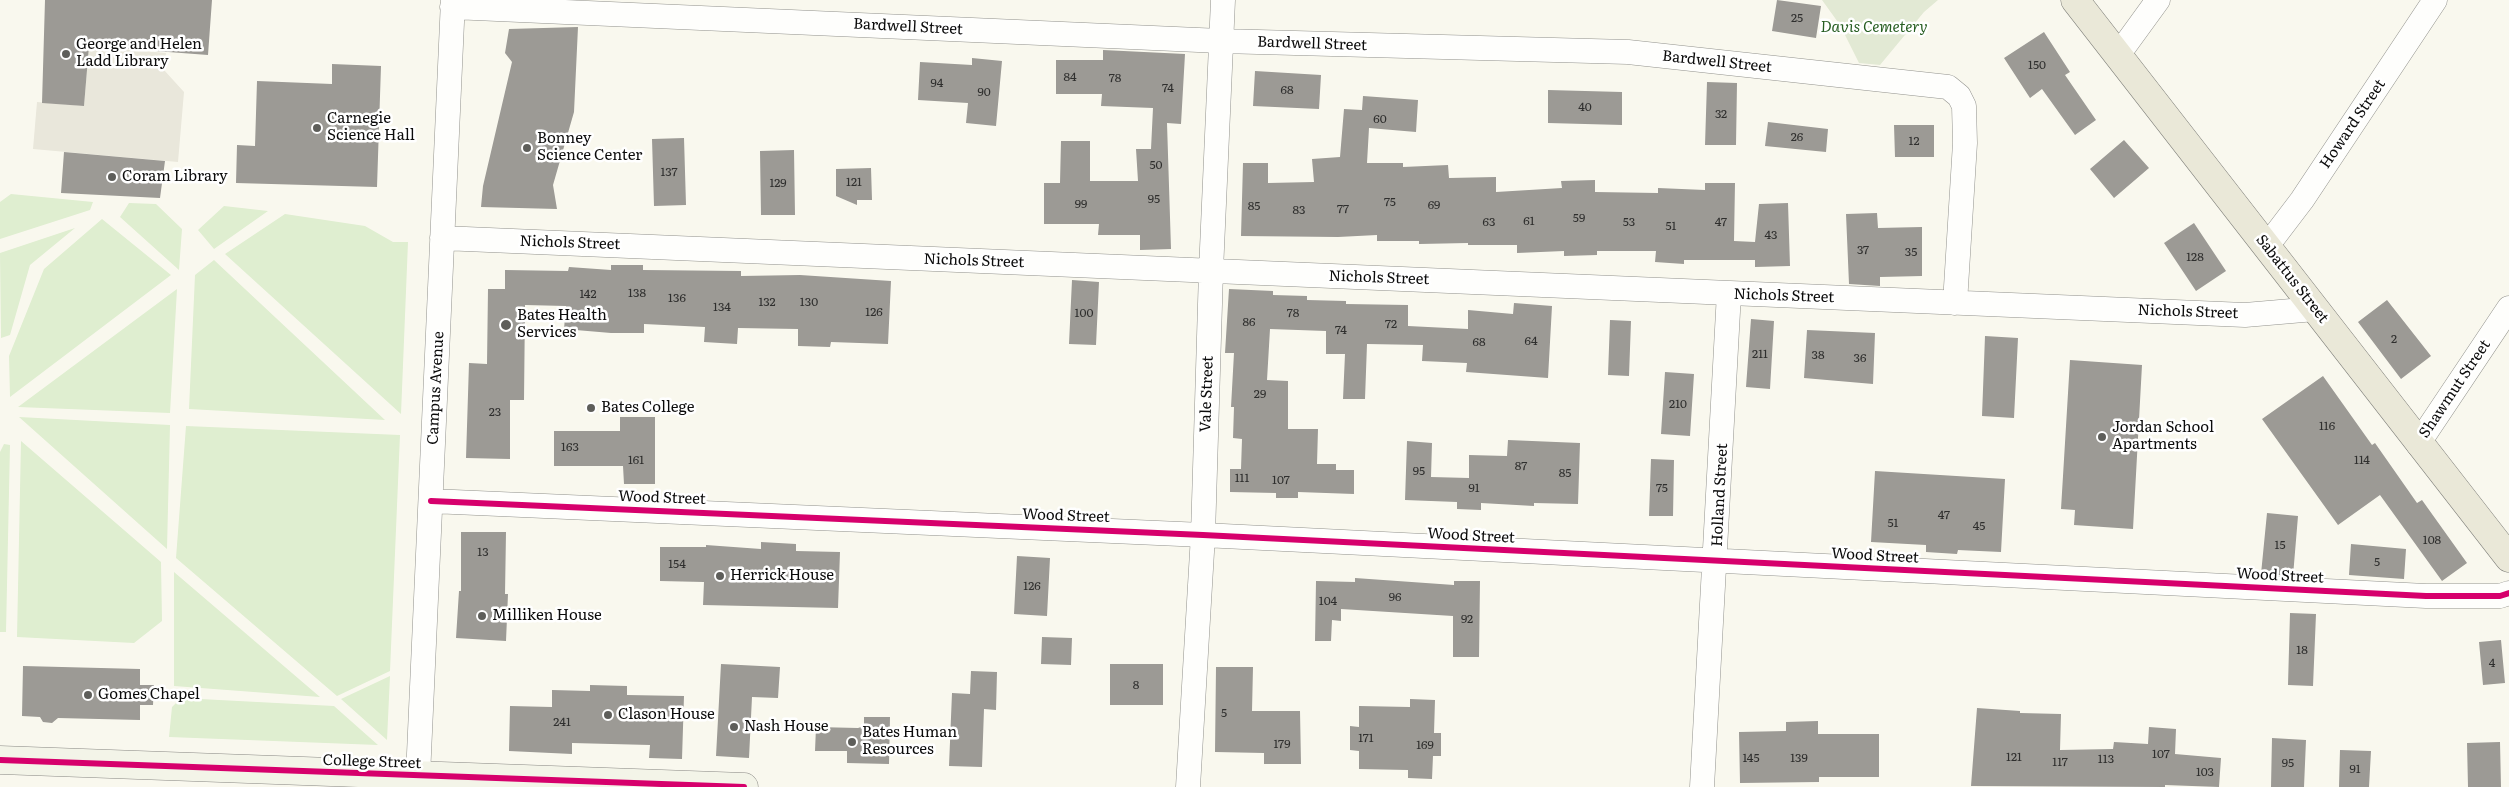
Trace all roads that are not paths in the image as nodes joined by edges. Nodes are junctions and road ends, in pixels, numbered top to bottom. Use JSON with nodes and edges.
{"nodes":[{"id":1,"x":1223,"y":0,"type":"edge"},
{"id":2,"x":2075,"y":0,"type":"edge"},
{"id":3,"x":2158,"y":0,"type":"edge"},
{"id":4,"x":2435,"y":0,"type":"edge"},
{"id":5,"x":452,"y":3,"type":"edge"},
{"id":6,"x":1221,"y":41,"type":"junction"},
{"id":7,"x":2118,"y":55,"type":"junction"},
{"id":8,"x":442,"y":238,"type":"junction"},
{"id":9,"x":2267,"y":246,"type":"junction"},
{"id":10,"x":1211,"y":271,"type":"junction"},
{"id":11,"x":1730,"y":293,"type":"junction"},
{"id":12,"x":1955,"y":303,"type":"junction"},
{"id":13,"x":2509,"y":308,"type":"edge"},
{"id":14,"x":2315,"y":309,"type":"junction"},
{"id":15,"x":2418,"y":444,"type":"junction"},
{"id":16,"x":430,"y":501,"type":"junction"},
{"id":17,"x":1203,"y":534,"type":"junction"},
{"id":18,"x":2509,"y":558,"type":"edge"},
{"id":19,"x":1716,"y":560,"type":"junction"},
{"id":20,"x":2509,"y":593,"type":"edge"},
{"id":21,"x":0,"y":760,"type":"edge"},
{"id":22,"x":418,"y":776,"type":"junction"},
{"id":23,"x":677,"y":785,"type":"edge"},
{"id":24,"x":744,"y":787,"type":"edge"},
{"id":25,"x":1188,"y":787,"type":"edge"},
{"id":26,"x":1702,"y":787,"type":"edge"}],
"edges":[{"from":1,"to":6,"type":"street","name":"Vale Street"},
{"from":2,"to":7,"type":"main road","name":"Sabattus Street"},
{"from":3,"to":7,"type":"street"},
{"from":4,"to":9,"type":"street","name":"Howard Street"},
{"from":5,"to":6,"type":"street","name":"Bardwell Street"},
{"from":5,"to":8,"type":"street","name":"Campus Avenue"},
{"from":6,"to":10,"type":"street","name":"Vale Street"},
{"from":6,"to":12,"type":"street","name":"Bardwell Street"},
{"from":7,"to":9,"type":"main road","name":"Sabattus Street"},
{"from":8,"to":10,"type":"street","name":"Nichols Street"},
{"from":8,"to":16,"type":"street","name":"Campus Avenue"},
{"from":9,"to":14,"type":"main road","name":"Sabattus Street"},
{"from":10,"to":11,"type":"street","name":"Nichols Street"},
{"from":10,"to":17,"type":"street","name":"Vale Street"},
{"from":11,"to":12,"type":"street","name":"Nichols Street"},
{"from":11,"to":19,"type":"street","name":"Holland Street"},
{"from":12,"to":14,"type":"street","name":"Nichols Street"},
{"from":13,"to":15,"type":"street","name":"Shawmut Street"},
{"from":14,"to":15,"type":"main road","name":"Sabattus Street"},
{"from":15,"to":18,"type":"main road","name":"Sabattus Street"},
{"from":16,"to":17,"type":"street","name":"Wood Street"},
{"from":16,"to":22,"type":"street","name":"Campus Avenue"},
{"from":17,"to":19,"type":"street","name":"Wood Street"},
{"from":17,"to":25,"type":"street","name":"Vale Street"},
{"from":19,"to":20,"type":"street","name":"Wood Street"},
{"from":19,"to":26,"type":"street","name":"Holland Street"},
{"from":21,"to":22,"type":"main road","name":"College Street"},
{"from":22,"to":23,"type":"main road","name":"College Street"},
{"from":23,"to":24,"type":"main road","name":"College Street"}]}
